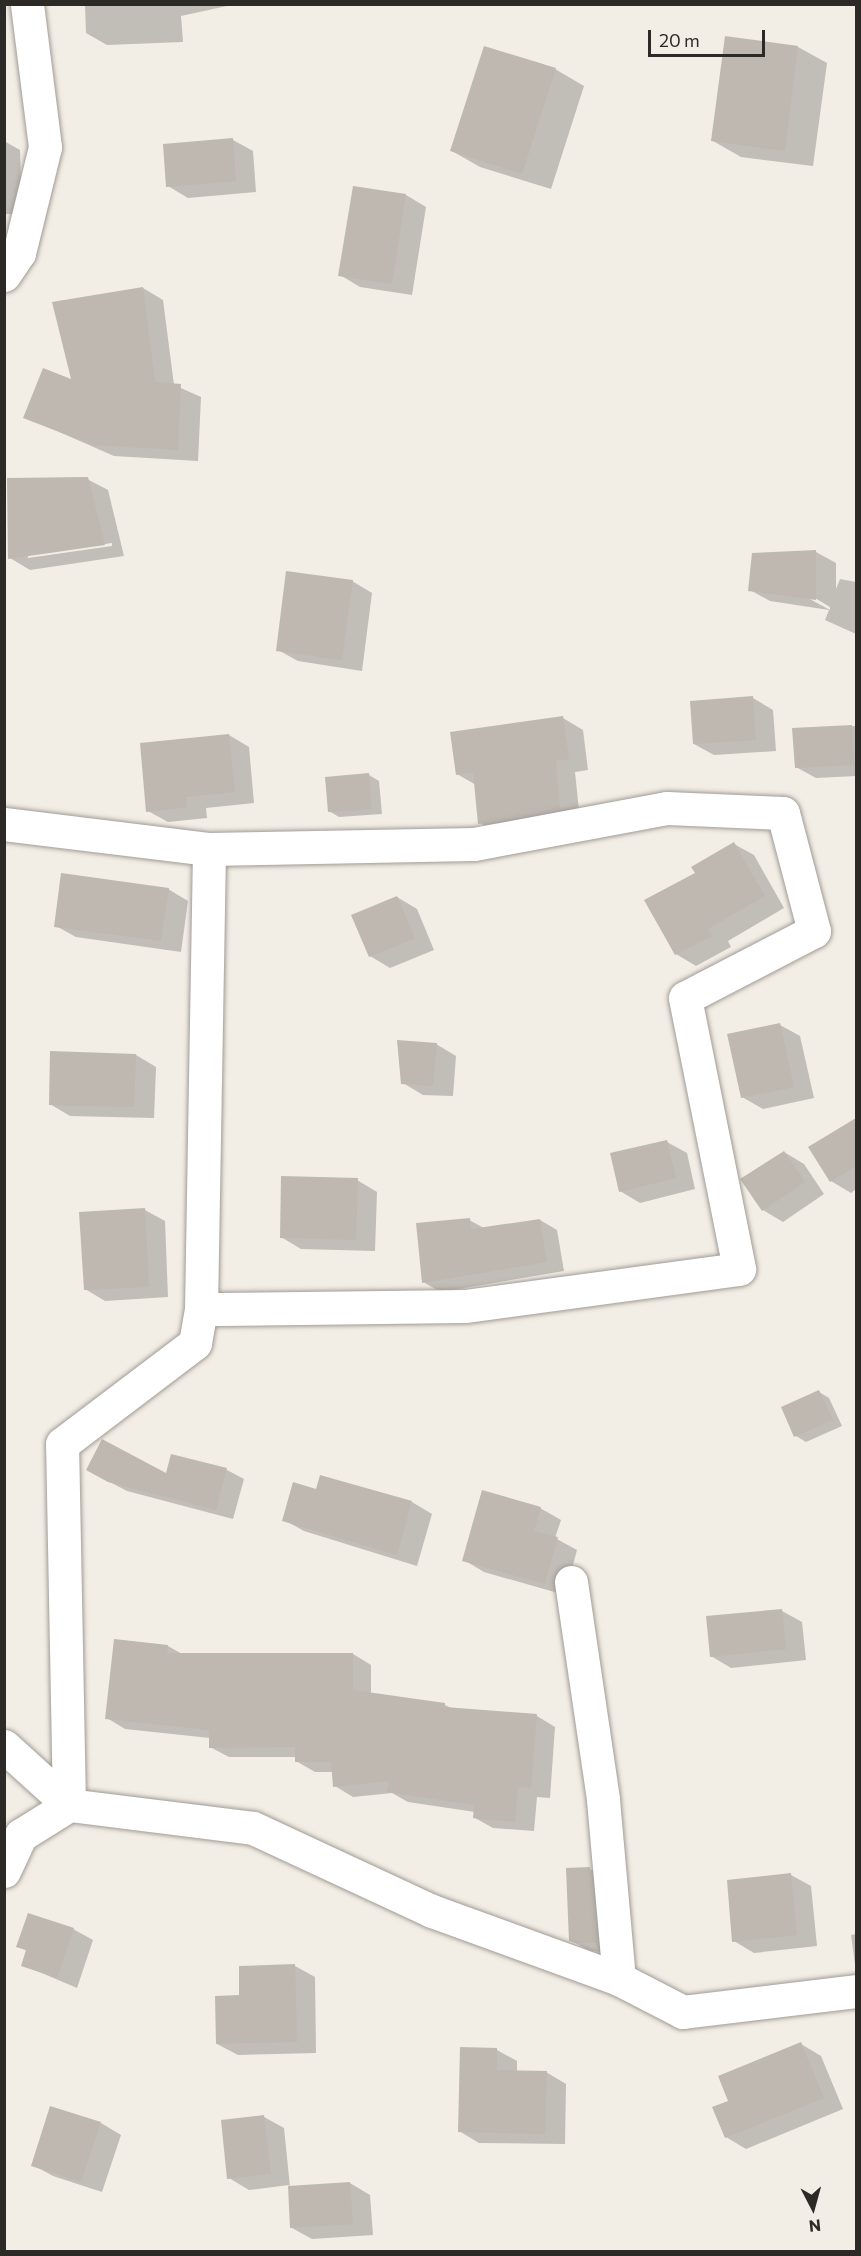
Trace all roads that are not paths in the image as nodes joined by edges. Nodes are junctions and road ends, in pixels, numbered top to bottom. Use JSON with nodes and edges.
{"nodes":[{"id":1,"x":27,"y":4,"type":"edge"},
{"id":2,"x":4,"y":275,"type":"edge"},
{"id":3,"x":4,"y":824,"type":"edge"},
{"id":4,"x":209,"y":849,"type":"junction"},
{"id":5,"x":201,"y":1309,"type":"junction"},
{"id":6,"x":571,"y":1582,"type":"dead end"},
{"id":7,"x":4,"y":1746,"type":"edge"},
{"id":8,"x":69,"y":1805,"type":"junction"},
{"id":9,"x":4,"y":1871,"type":"edge"},
{"id":10,"x":619,"y":1979,"type":"junction"},
{"id":11,"x":856,"y":1991,"type":"edge"}],
"edges":[{"from":1,"to":2,"type":"street"},
{"from":3,"to":4,"type":"street"},
{"from":4,"to":5,"type":"street"},
{"from":4,"to":5,"type":"street"},
{"from":5,"to":8,"type":"street"},
{"from":6,"to":10,"type":"street"},
{"from":7,"to":8,"type":"street"},
{"from":8,"to":9,"type":"street"},
{"from":8,"to":10,"type":"street"},
{"from":10,"to":11,"type":"street"}]}
